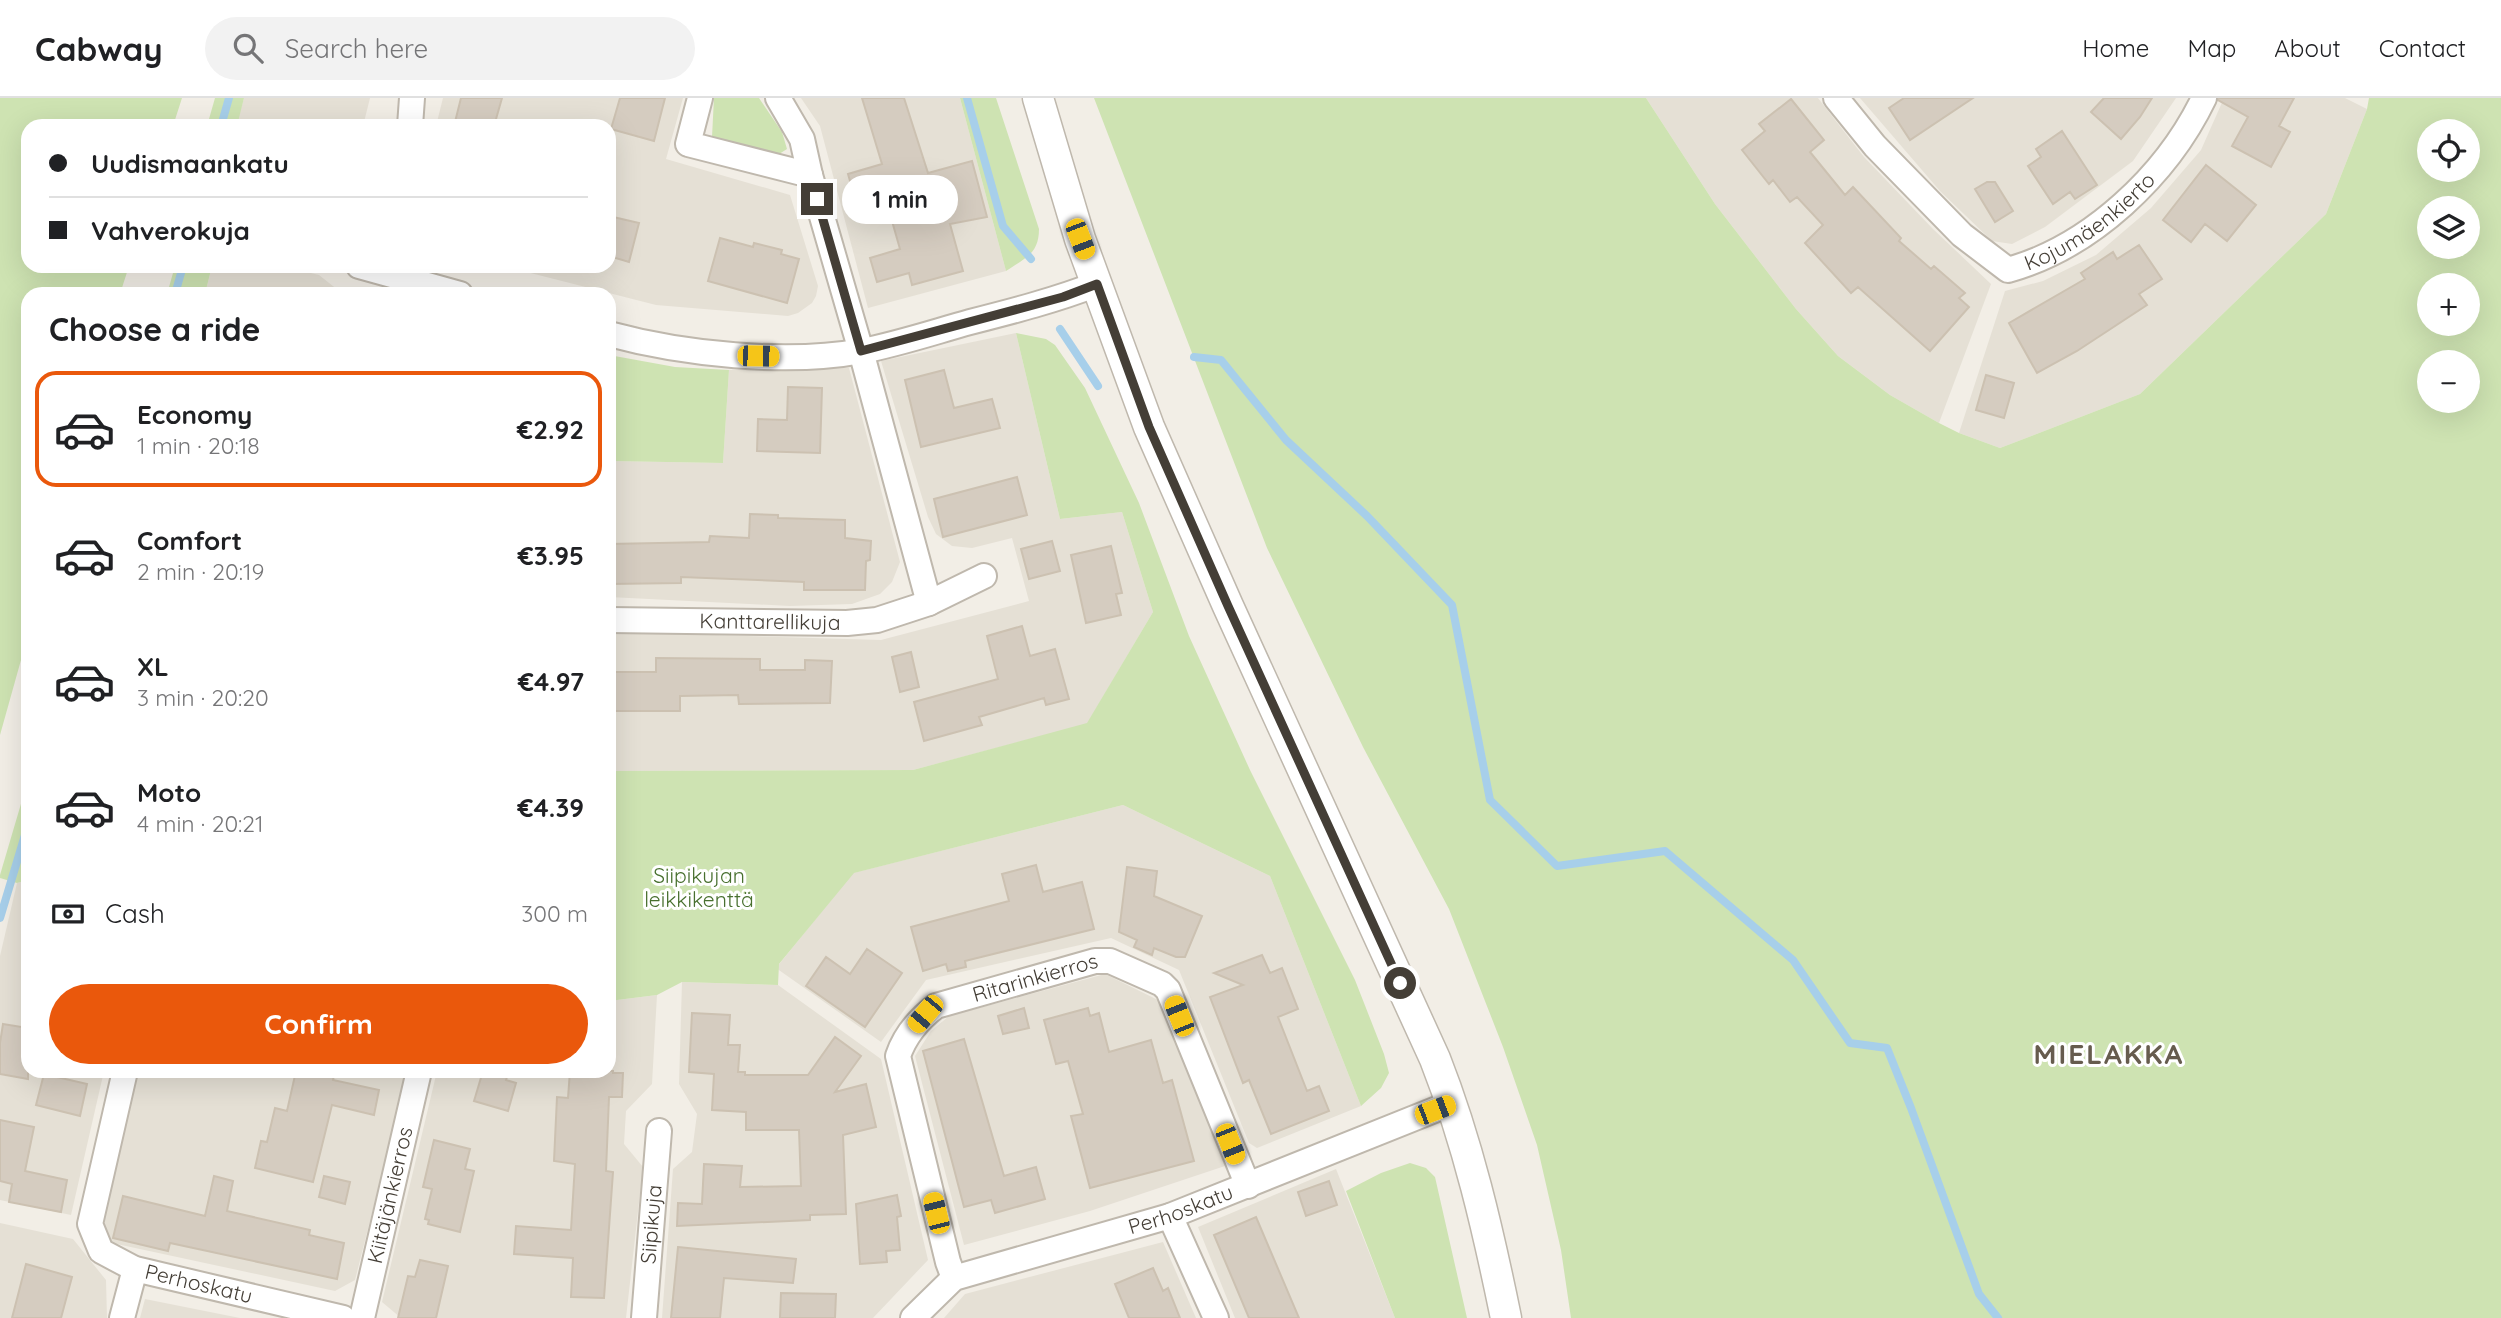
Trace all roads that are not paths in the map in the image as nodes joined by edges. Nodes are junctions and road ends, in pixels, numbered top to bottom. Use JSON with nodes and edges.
{"nodes":[{"id":1,"x":412,"y":98,"type":"edge"},
{"id":2,"x":700,"y":98,"type":"edge"},
{"id":3,"x":778,"y":98,"type":"edge"},
{"id":4,"x":1038,"y":98,"type":"edge"},
{"id":5,"x":1836,"y":98,"type":"edge"},
{"id":6,"x":2204,"y":98,"type":"edge"},
{"id":7,"x":410,"y":119,"type":"edge"},
{"id":8,"x":810,"y":175,"type":"junction"},
{"id":9,"x":375,"y":275,"type":"edge"},
{"id":10,"x":1097,"y":284,"type":"junction"},
{"id":11,"x":429,"y":287,"type":"edge"},
{"id":12,"x":616,"y":336,"type":"edge"},
{"id":13,"x":861,"y":351,"type":"junction"},
{"id":14,"x":984,"y":576,"type":"dead end"},
{"id":15,"x":929,"y":603,"type":"junction"},
{"id":16,"x":616,"y":620,"type":"edge"},
{"id":17,"x":123,"y":1078,"type":"edge"},
{"id":18,"x":417,"y":1078,"type":"edge"},
{"id":19,"x":1452,"y":1103,"type":"junction"},
{"id":20,"x":659,"y":1131,"type":"dead end"},
{"id":21,"x":1248,"y":1186,"type":"junction"},
{"id":22,"x":1170,"y":1216,"type":"junction"},
{"id":23,"x":135,"y":1269,"type":"junction"},
{"id":24,"x":954,"y":1278,"type":"junction"},
{"id":25,"x":122,"y":1318,"type":"edge"},
{"id":26,"x":343,"y":1318,"type":"edge"},
{"id":27,"x":362,"y":1318,"type":"edge"},
{"id":28,"x":643,"y":1318,"type":"edge"},
{"id":29,"x":914,"y":1318,"type":"edge"},
{"id":30,"x":1216,"y":1318,"type":"edge"},
{"id":31,"x":1506,"y":1318,"type":"edge"}],
"edges":[{"from":1,"to":7,"type":"street"},
{"from":2,"to":8,"type":"street"},
{"from":3,"to":8,"type":"street"},
{"from":4,"to":10,"type":"street"},
{"from":5,"to":6,"type":"street","name":"Kojumäenkierto"},
{"from":8,"to":13,"type":"street"},
{"from":9,"to":11,"type":"street"},
{"from":10,"to":13,"type":"street"},
{"from":10,"to":19,"type":"street"},
{"from":12,"to":13,"type":"street"},
{"from":13,"to":15,"type":"street"},
{"from":14,"to":15,"type":"street","name":"Kanttarellikuja"},
{"from":15,"to":16,"type":"street","name":"Kanttarellikuja"},
{"from":17,"to":23,"type":"street","name":"Perhoskatu"},
{"from":18,"to":27,"type":"street","name":"Kiitäjänkierros"},
{"from":19,"to":21,"type":"street","name":"Perhoskatu"},
{"from":19,"to":31,"type":"street"},
{"from":20,"to":28,"type":"street","name":"Siipikuja"},
{"from":21,"to":22,"type":"street","name":"Perhoskatu"},
{"from":21,"to":24,"type":"street","name":"Ritarinkierros"},
{"from":22,"to":24,"type":"street","name":"Perhoskatu"},
{"from":22,"to":30,"type":"street"},
{"from":23,"to":25,"type":"street"},
{"from":23,"to":26,"type":"street","name":"Perhoskatu"},
{"from":24,"to":29,"type":"street","name":"Perhoskatu"}]}
